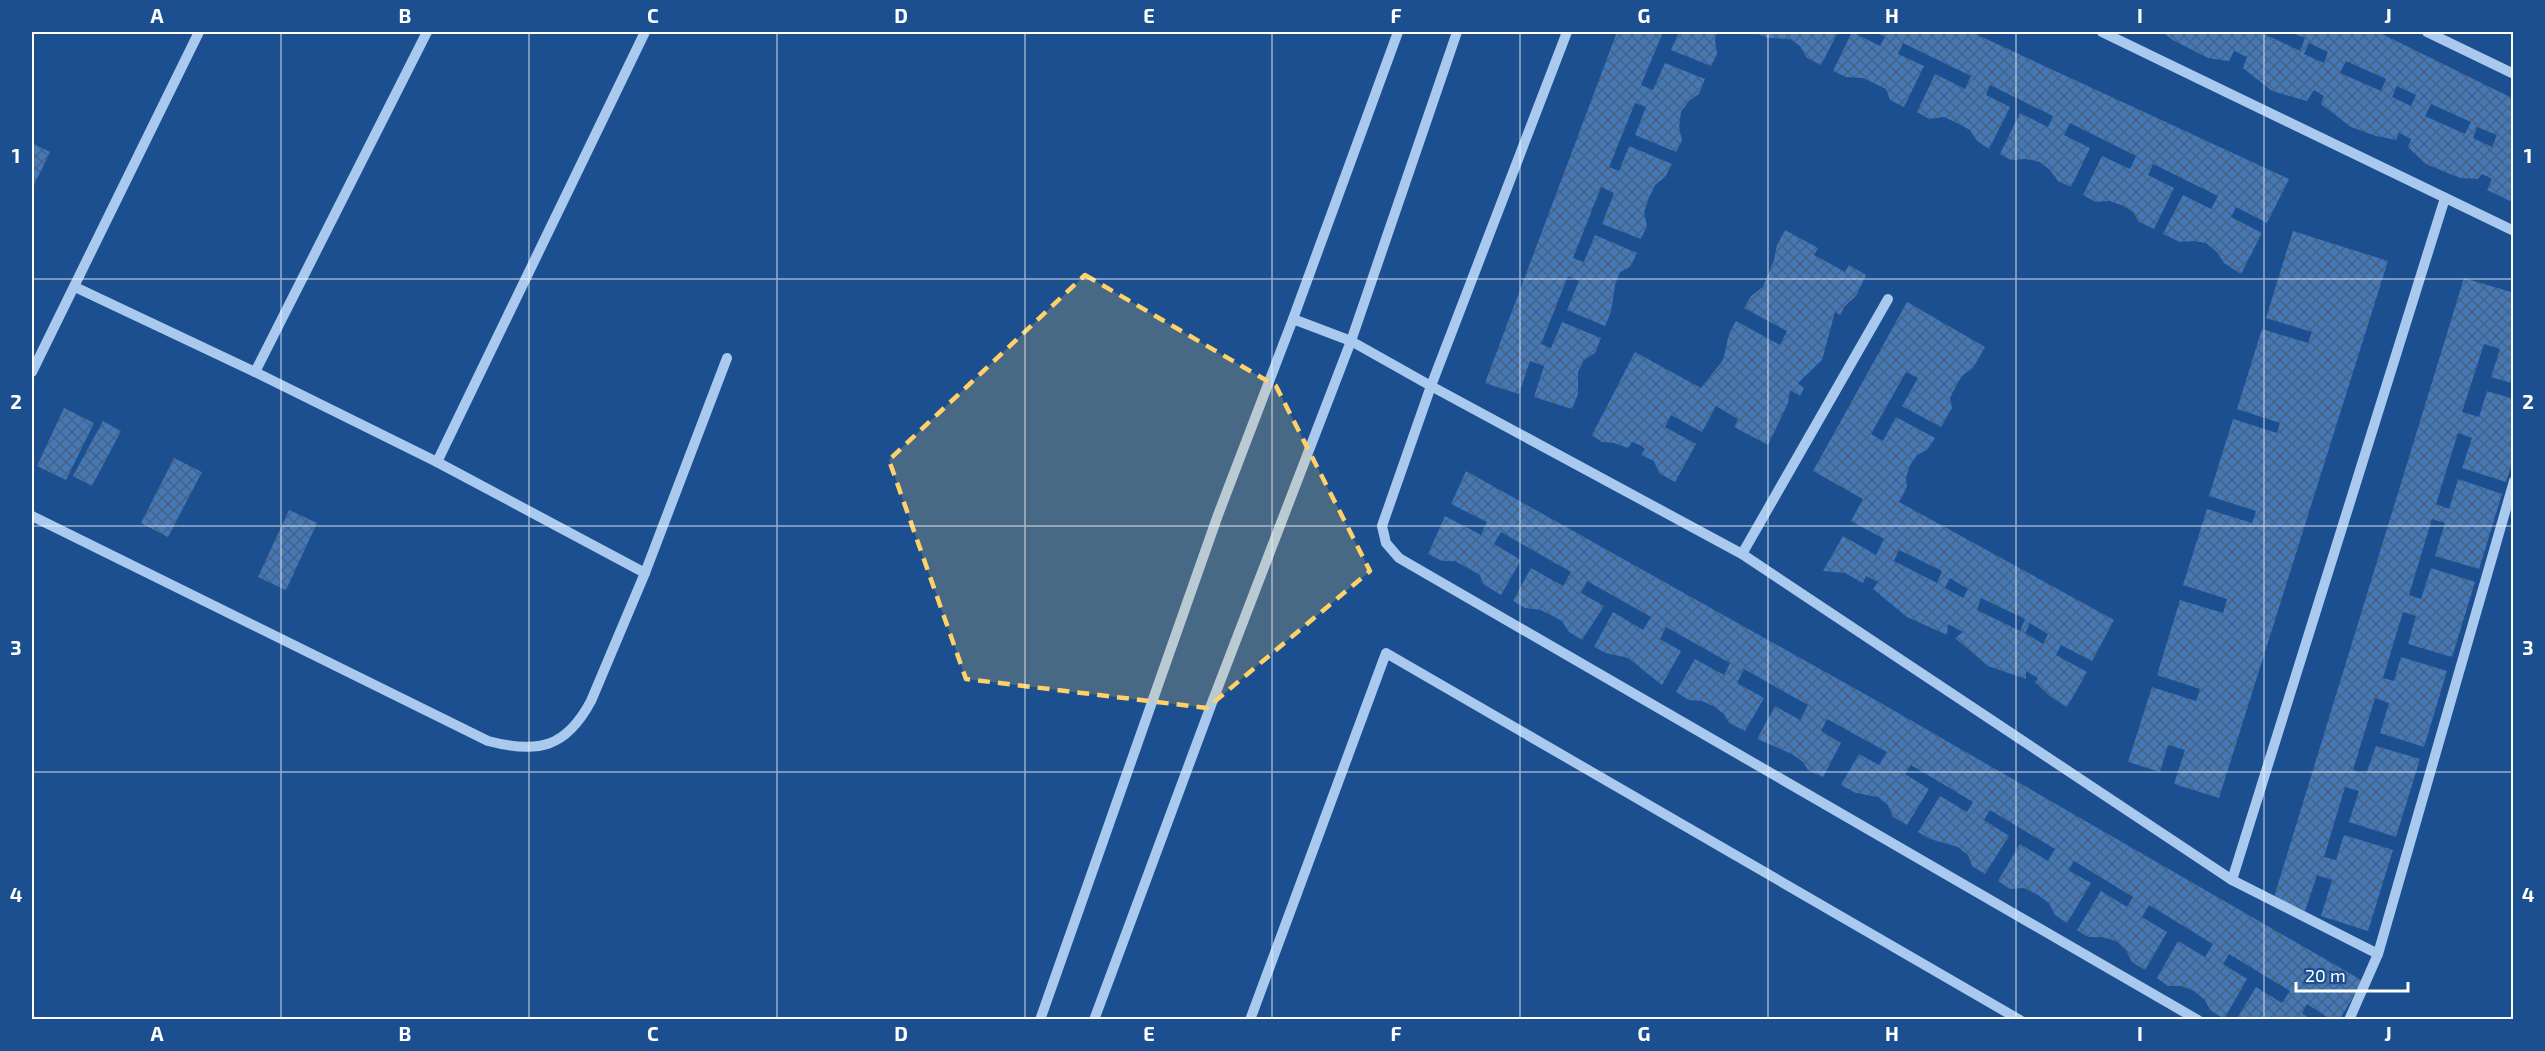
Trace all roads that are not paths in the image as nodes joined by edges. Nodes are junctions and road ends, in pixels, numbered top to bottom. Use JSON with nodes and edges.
{"nodes":[{"id":1,"x":199,"y":32,"type":"edge"},
{"id":2,"x":428,"y":32,"type":"edge"},
{"id":3,"x":645,"y":32,"type":"edge"},
{"id":4,"x":1398,"y":32,"type":"edge"},
{"id":5,"x":1457,"y":32,"type":"edge"},
{"id":6,"x":1567,"y":32,"type":"edge"},
{"id":7,"x":2102,"y":32,"type":"edge"},
{"id":8,"x":2427,"y":32,"type":"edge"},
{"id":9,"x":2514,"y":74,"type":"edge"},
{"id":10,"x":2445,"y":198,"type":"junction"},
{"id":11,"x":2514,"y":231,"type":"edge"},
{"id":12,"x":75,"y":287,"type":"junction"},
{"id":13,"x":1888,"y":299,"type":"dead end"},
{"id":14,"x":1293,"y":319,"type":"junction"},
{"id":15,"x":1351,"y":341,"type":"junction"},
{"id":16,"x":727,"y":358,"type":"dead end"},
{"id":17,"x":32,"y":372,"type":"edge"},
{"id":18,"x":255,"y":372,"type":"junction"},
{"id":19,"x":1431,"y":386,"type":"junction"},
{"id":20,"x":437,"y":462,"type":"junction"},
{"id":21,"x":2514,"y":481,"type":"edge"},
{"id":22,"x":32,"y":516,"type":"edge"},
{"id":23,"x":1742,"y":554,"type":"junction"},
{"id":24,"x":645,"y":573,"type":"junction"},
{"id":25,"x":2232,"y":880,"type":"junction"},
{"id":26,"x":2378,"y":954,"type":"junction"},
{"id":27,"x":1040,"y":1020,"type":"edge"},
{"id":28,"x":1094,"y":1020,"type":"edge"},
{"id":29,"x":1250,"y":1020,"type":"edge"},
{"id":30,"x":2020,"y":1020,"type":"edge"},
{"id":31,"x":2198,"y":1020,"type":"edge"},
{"id":32,"x":2349,"y":1020,"type":"edge"}],
"edges":[{"from":1,"to":12,"type":"street"},
{"from":2,"to":18,"type":"street"},
{"from":3,"to":20,"type":"street"},
{"from":4,"to":14,"type":"street"},
{"from":5,"to":15,"type":"street"},
{"from":6,"to":19,"type":"street"},
{"from":7,"to":10,"type":"street"},
{"from":8,"to":9,"type":"street"},
{"from":10,"to":11,"type":"street"},
{"from":10,"to":25,"type":"street"},
{"from":12,"to":17,"type":"street"},
{"from":12,"to":18,"type":"street"},
{"from":13,"to":23,"type":"street"},
{"from":14,"to":15,"type":"street"},
{"from":14,"to":27,"type":"street"},
{"from":15,"to":19,"type":"street"},
{"from":15,"to":28,"type":"street"},
{"from":16,"to":24,"type":"street"},
{"from":18,"to":20,"type":"street"},
{"from":19,"to":23,"type":"street"},
{"from":19,"to":31,"type":"street"},
{"from":20,"to":24,"type":"street"},
{"from":21,"to":26,"type":"street"},
{"from":22,"to":24,"type":"street"},
{"from":23,"to":25,"type":"street"},
{"from":25,"to":26,"type":"street"},
{"from":26,"to":32,"type":"street"},
{"from":29,"to":30,"type":"street"}]}
